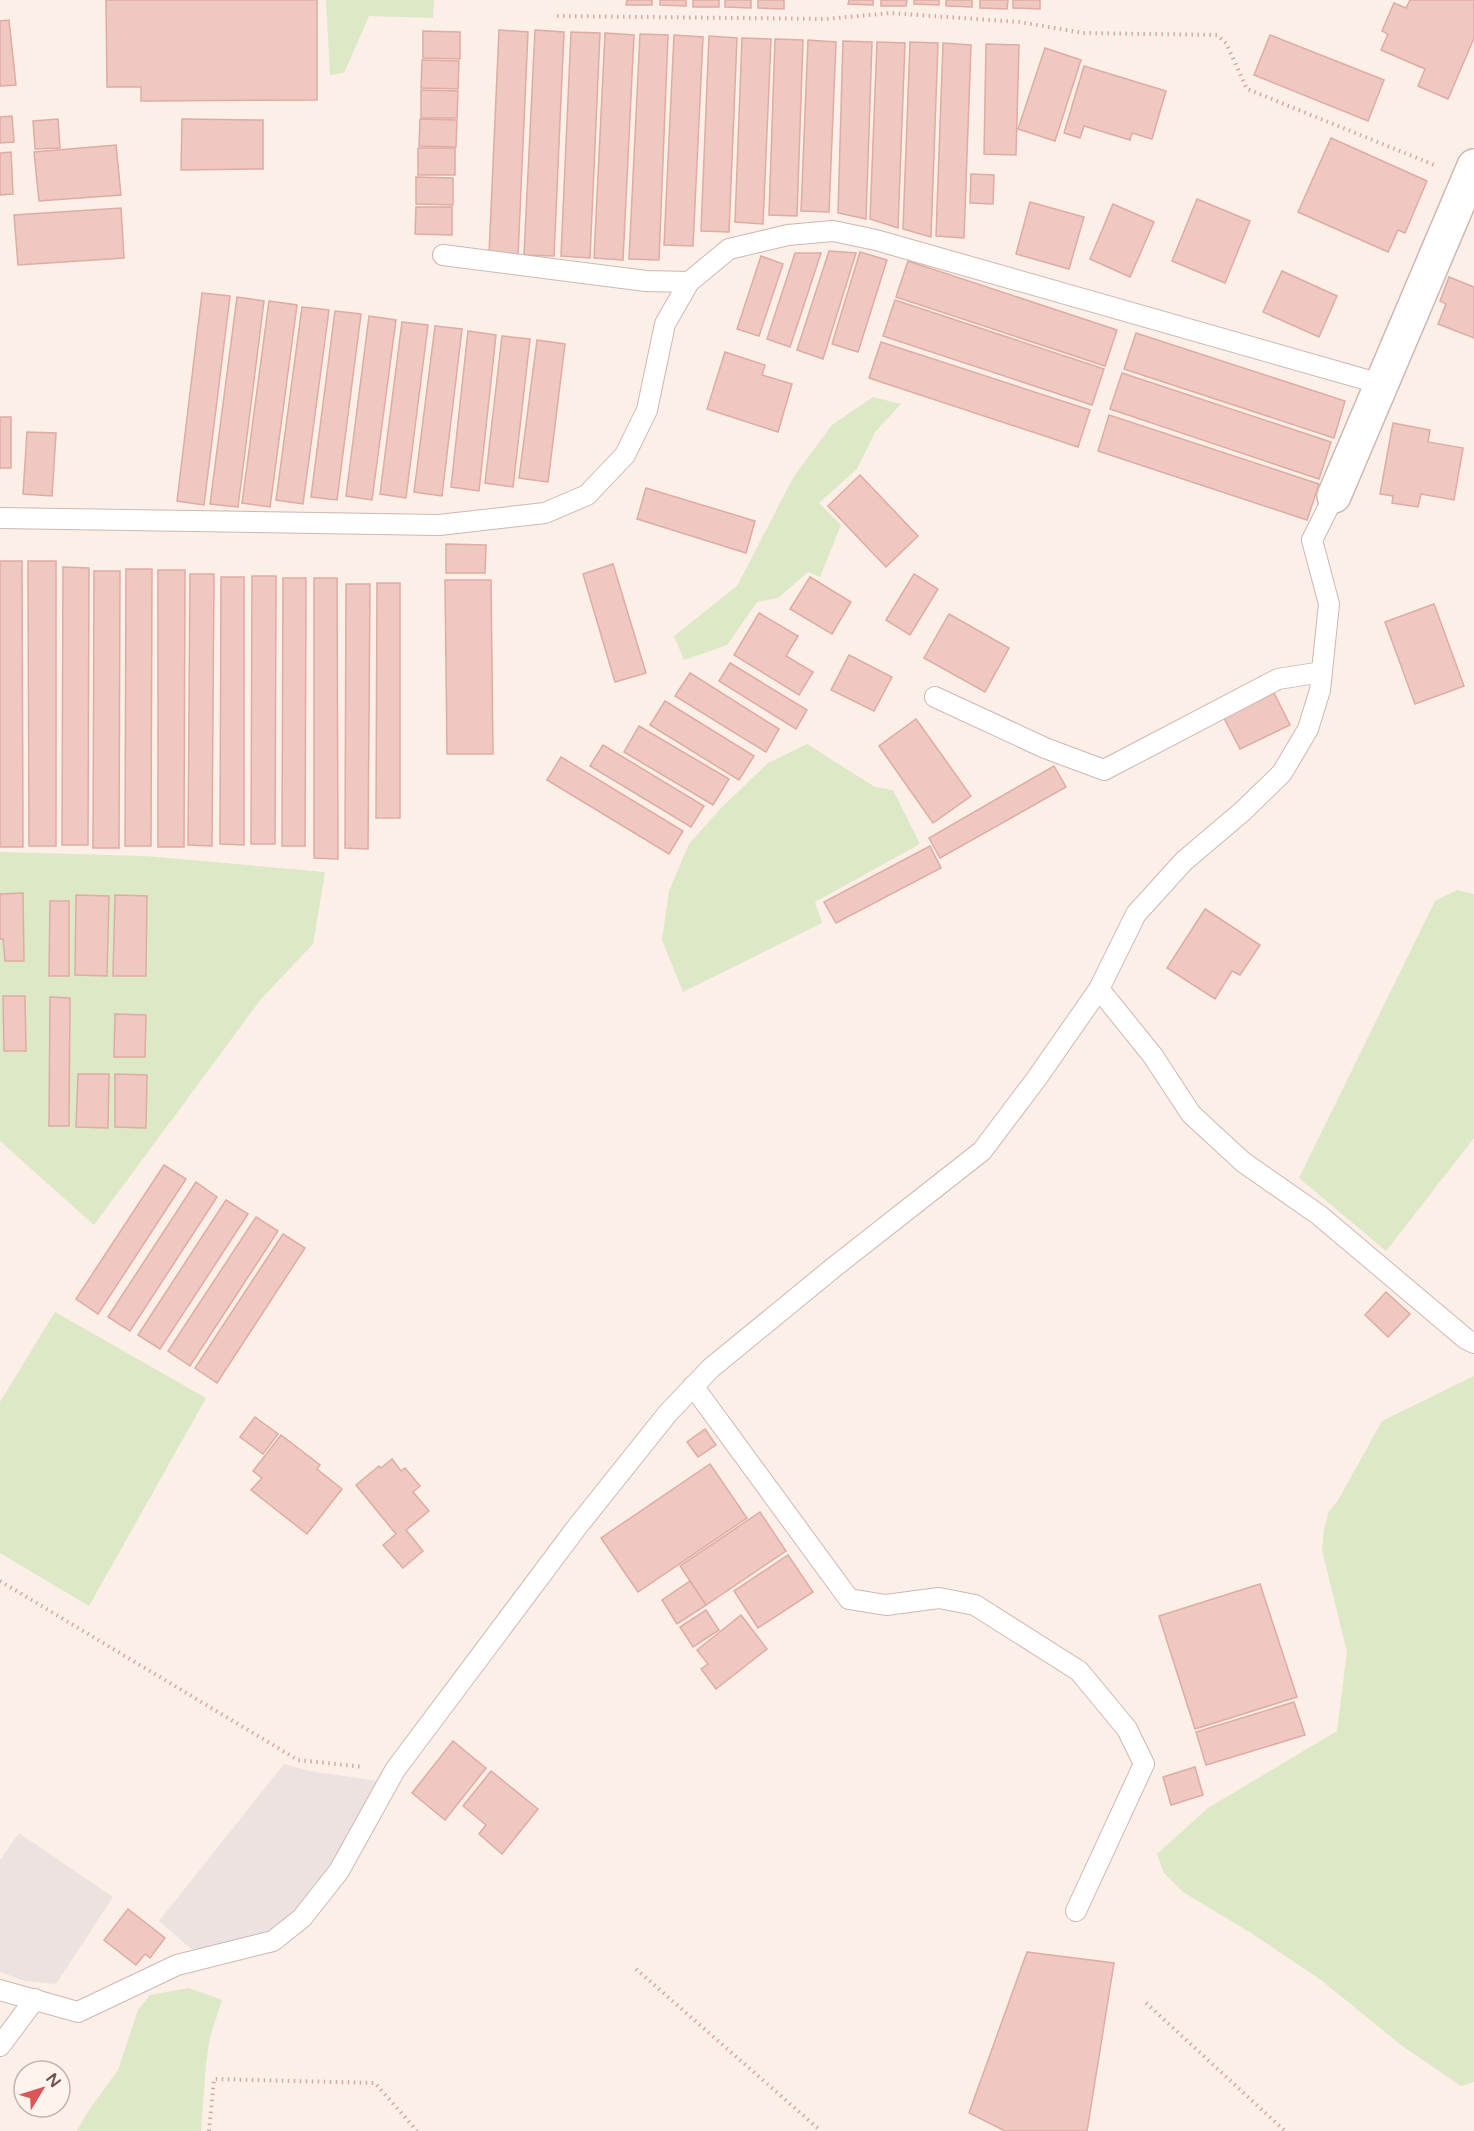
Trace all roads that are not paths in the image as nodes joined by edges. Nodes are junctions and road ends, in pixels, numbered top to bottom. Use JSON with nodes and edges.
{"nodes":[{"id":1,"x":1471,"y":172,"type":"edge"},
{"id":2,"x":443,"y":255,"type":"dead end"},
{"id":3,"x":689,"y":282,"type":"junction"},
{"id":4,"x":1381,"y":384,"type":"junction"},
{"id":5,"x":1334,"y":496,"type":"joint"},
{"id":6,"x":0,"y":518,"type":"edge"},
{"id":7,"x":1322,"y":672,"type":"junction"},
{"id":8,"x":935,"y":697,"type":"dead end"},
{"id":9,"x":1099,"y":989,"type":"junction"},
{"id":10,"x":1474,"y":1343,"type":"edge"},
{"id":11,"x":693,"y":1386,"type":"junction"},
{"id":12,"x":1076,"y":1911,"type":"dead end"},
{"id":13,"x":0,"y":1990,"type":"edge"},
{"id":14,"x":35,"y":2000,"type":"junction"},
{"id":15,"x":0,"y":2046,"type":"edge"}],
"edges":[{"from":1,"to":4,"type":"street"},
{"from":2,"to":3,"type":"lane"},
{"from":3,"to":4,"type":"lane"},
{"from":3,"to":6,"type":"lane"},
{"from":4,"to":5,"type":"street"},
{"from":5,"to":7,"type":"lane"},
{"from":7,"to":8,"type":"lane"},
{"from":7,"to":9,"type":"lane"},
{"from":9,"to":10,"type":"lane"},
{"from":9,"to":11,"type":"lane"},
{"from":11,"to":12,"type":"lane"},
{"from":11,"to":14,"type":"lane"},
{"from":13,"to":14,"type":"lane"},
{"from":14,"to":15,"type":"lane"}]}
